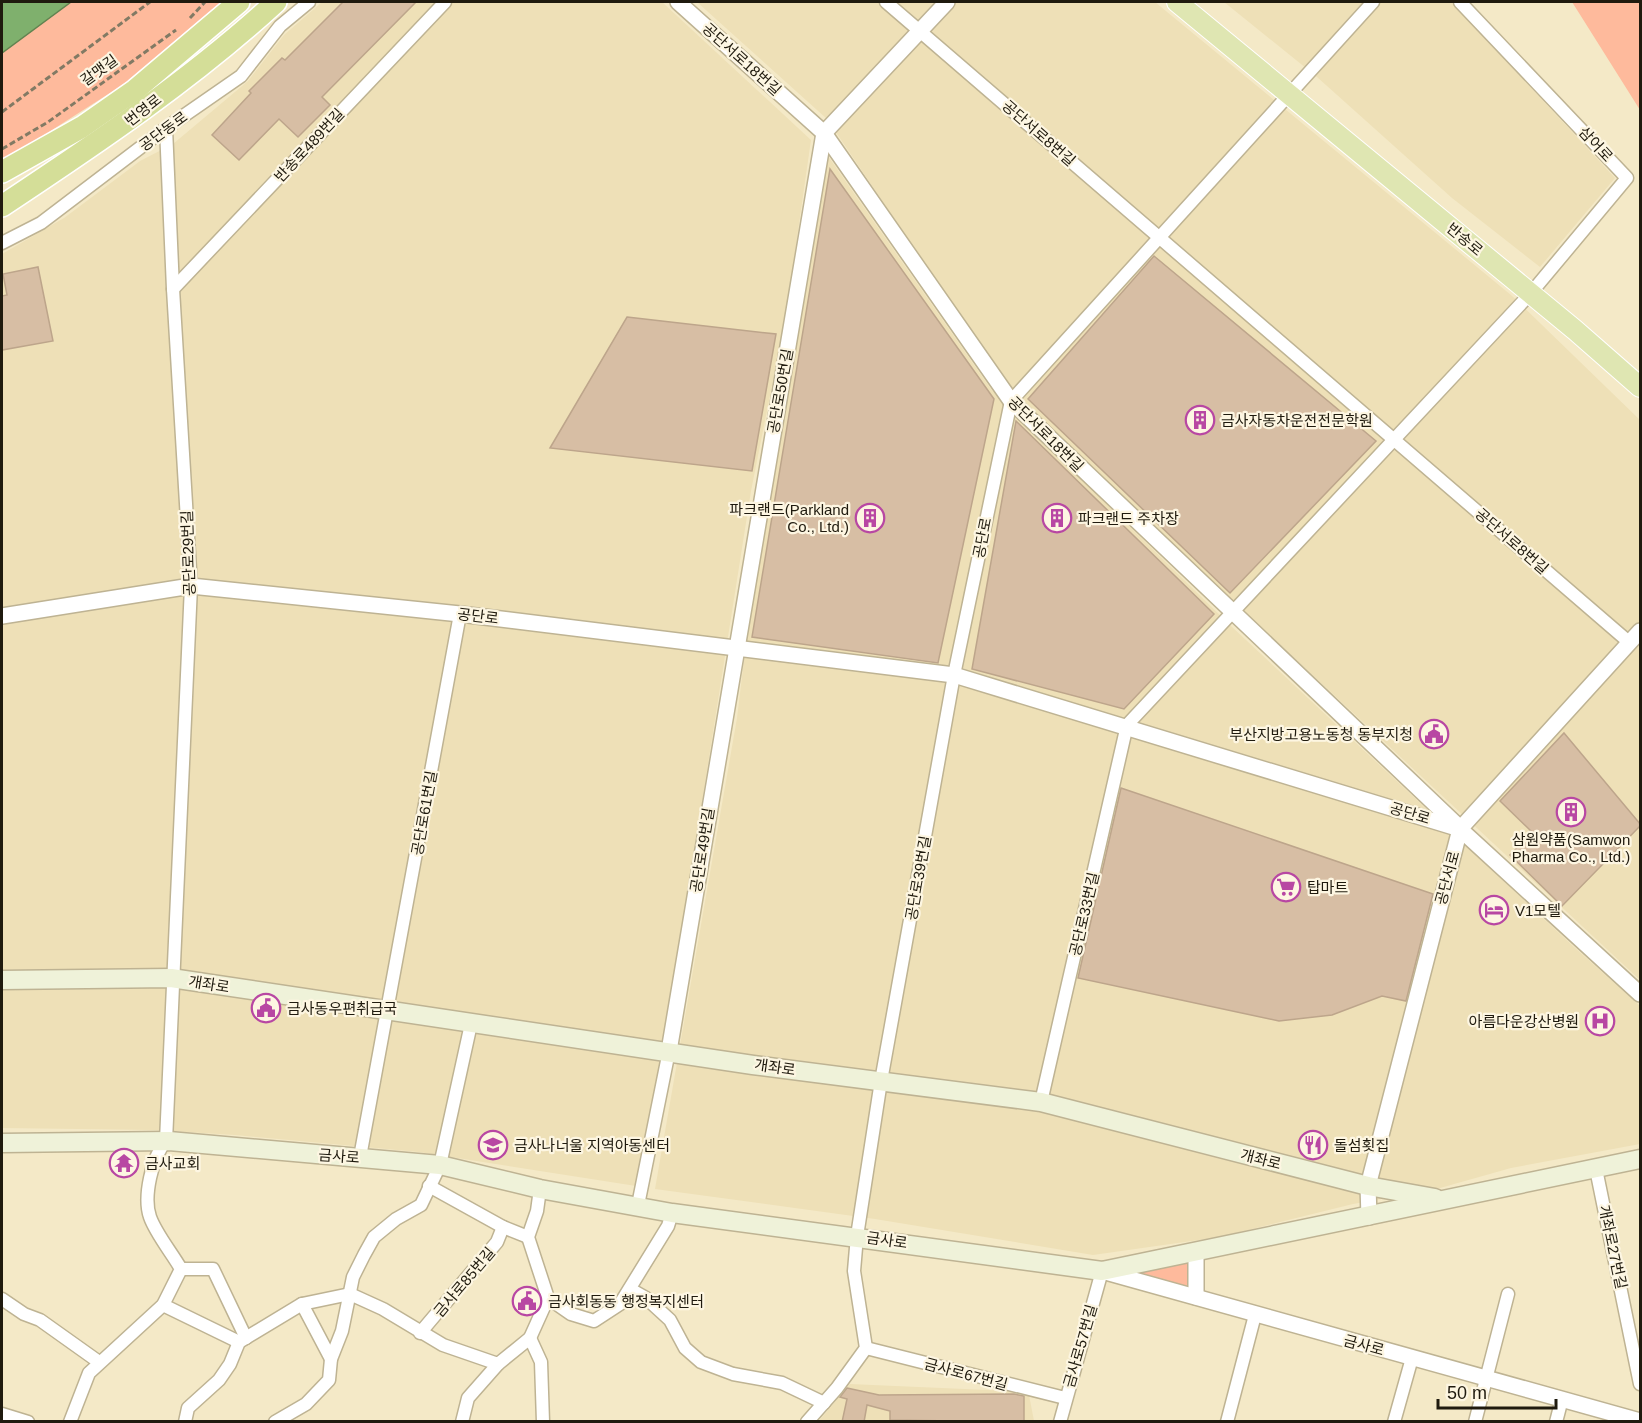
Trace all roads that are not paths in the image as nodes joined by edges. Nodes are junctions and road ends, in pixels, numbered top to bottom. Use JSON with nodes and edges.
{"nodes":[{"id":1,"x":239,"y":2,"type":"edge"},
{"id":2,"x":276,"y":2,"type":"edge"},
{"id":3,"x":309,"y":2,"type":"edge"},
{"id":4,"x":445,"y":2,"type":"edge"},
{"id":5,"x":678,"y":2,"type":"edge"},
{"id":6,"x":886,"y":2,"type":"edge"},
{"id":7,"x":946,"y":2,"type":"edge"},
{"id":8,"x":1177,"y":2,"type":"edge"},
{"id":9,"x":1373,"y":2,"type":"edge"},
{"id":10,"x":1460,"y":2,"type":"edge"},
{"id":11,"x":920,"y":30,"type":"junction"},
{"id":12,"x":1288,"y":92,"type":"junction"},
{"id":13,"x":166,"y":128,"type":"junction"},
{"id":14,"x":824,"y":133,"type":"junction"},
{"id":15,"x":2,"y":172,"type":"edge"},
{"id":16,"x":2,"y":206,"type":"edge"},
{"id":17,"x":1158,"y":236,"type":"junction"},
{"id":18,"x":2,"y":243,"type":"edge"},
{"id":19,"x":173,"y":289,"type":"junction"},
{"id":20,"x":1531,"y":293,"type":"junction"},
{"id":21,"x":1641,"y":387,"type":"edge"},
{"id":22,"x":1011,"y":401,"type":"junction"},
{"id":23,"x":1394,"y":440,"type":"junction"},
{"id":24,"x":191,"y":586,"type":"junction"},
{"id":25,"x":1232,"y":613,"type":"junction"},
{"id":26,"x":460,"y":614,"type":"junction"},
{"id":27,"x":2,"y":616,"type":"edge"},
{"id":28,"x":1641,"y":631,"type":"edge"},
{"id":29,"x":1630,"y":643,"type":"junction"},
{"id":30,"x":736,"y":648,"type":"junction"},
{"id":31,"x":954,"y":675,"type":"junction"},
{"id":32,"x":1127,"y":725,"type":"junction"},
{"id":33,"x":1460,"y":829,"type":"junction"},
{"id":34,"x":171,"y":978,"type":"junction"},
{"id":35,"x":2,"y":980,"type":"edge"},
{"id":36,"x":1641,"y":994,"type":"edge"},
{"id":37,"x":389,"y":1013,"type":"junction"},
{"id":38,"x":471,"y":1024,"type":"junction"},
{"id":39,"x":669,"y":1051,"type":"junction"},
{"id":40,"x":881,"y":1082,"type":"junction"},
{"id":41,"x":1041,"y":1102,"type":"junction"},
{"id":42,"x":166,"y":1141,"type":"junction"},
{"id":43,"x":2,"y":1143,"type":"edge"},
{"id":44,"x":360,"y":1157,"type":"junction"},
{"id":45,"x":1641,"y":1159,"type":"edge"},
{"id":46,"x":440,"y":1165,"type":"junction"},
{"id":47,"x":1596,"y":1168,"type":"junction"},
{"id":48,"x":429,"y":1186,"type":"junction"},
{"id":49,"x":1368,"y":1186,"type":"junction"},
{"id":50,"x":540,"y":1189,"type":"junction"},
{"id":51,"x":1446,"y":1200,"type":"junction"},
{"id":52,"x":638,"y":1205,"type":"junction"},
{"id":53,"x":672,"y":1213,"type":"junction"},
{"id":54,"x":1369,"y":1217,"type":"junction"},
{"id":55,"x":503,"y":1227,"type":"junction"},
{"id":56,"x":857,"y":1236,"type":"junction"},
{"id":57,"x":528,"y":1237,"type":"junction"},
{"id":58,"x":1196,"y":1251,"type":"junction"},
{"id":59,"x":182,"y":1269,"type":"junction"},
{"id":60,"x":1102,"y":1271,"type":"junction"},
{"id":61,"x":630,"y":1289,"type":"junction"},
{"id":62,"x":350,"y":1294,"type":"junction"},
{"id":63,"x":1508,"y":1294,"type":"dead end"},
{"id":64,"x":1196,"y":1297,"type":"junction"},
{"id":65,"x":548,"y":1298,"type":"junction"},
{"id":66,"x":2,"y":1299,"type":"edge"},
{"id":67,"x":302,"y":1304,"type":"junction"},
{"id":68,"x":163,"y":1305,"type":"junction"},
{"id":69,"x":1255,"y":1315,"type":"junction"},
{"id":70,"x":420,"y":1333,"type":"junction"},
{"id":71,"x":530,"y":1338,"type":"junction"},
{"id":72,"x":242,"y":1340,"type":"junction"},
{"id":73,"x":866,"y":1348,"type":"junction"},
{"id":74,"x":1638,"y":1355,"type":"edge"},
{"id":75,"x":1412,"y":1358,"type":"junction"},
{"id":76,"x":331,"y":1359,"type":"junction"},
{"id":77,"x":99,"y":1362,"type":"junction"},
{"id":78,"x":498,"y":1364,"type":"junction"},
{"id":79,"x":1489,"y":1377,"type":"junction"},
{"id":80,"x":1641,"y":1384,"type":"edge"},
{"id":81,"x":1065,"y":1398,"type":"junction"},
{"id":82,"x":1562,"y":1399,"type":"junction"},
{"id":83,"x":824,"y":1403,"type":"junction"},
{"id":84,"x":2,"y":1414,"type":"edge"},
{"id":85,"x":1641,"y":1421,"type":"edge"},
{"id":86,"x":28,"y":1422,"type":"edge"},
{"id":87,"x":70,"y":1422,"type":"edge"},
{"id":88,"x":185,"y":1422,"type":"edge"},
{"id":89,"x":275,"y":1422,"type":"edge"},
{"id":90,"x":462,"y":1422,"type":"edge"},
{"id":91,"x":543,"y":1422,"type":"edge"},
{"id":92,"x":807,"y":1422,"type":"edge"},
{"id":93,"x":1060,"y":1422,"type":"edge"},
{"id":94,"x":1227,"y":1422,"type":"edge"},
{"id":95,"x":1394,"y":1422,"type":"edge"},
{"id":96,"x":1475,"y":1422,"type":"edge"},
{"id":97,"x":1556,"y":1422,"type":"edge"}],
"edges":[{"from":1,"to":15,"type":"highway","name":"번영로"},
{"from":2,"to":16,"type":"highway","name":"번영로"},
{"from":3,"to":13,"type":"street","name":"공단동로"},
{"from":4,"to":19,"type":"street","name":"반송로489번길"},
{"from":5,"to":14,"type":"street","name":"공단서로18번길"},
{"from":6,"to":11,"type":"street","name":"공단서로8번길"},
{"from":7,"to":11,"type":"street"},
{"from":8,"to":12,"type":"main road","name":"반송로"},
{"from":9,"to":12,"type":"street"},
{"from":10,"to":20,"type":"street","name":"삼어로"},
{"from":11,"to":14,"type":"street"},
{"from":11,"to":17,"type":"street","name":"공단서로8번길"},
{"from":12,"to":17,"type":"street"},
{"from":12,"to":20,"type":"main road","name":"반송로"},
{"from":13,"to":18,"type":"street","name":"공단동로"},
{"from":13,"to":19,"type":"street","name":"공단로29번길"},
{"from":14,"to":22,"type":"street","name":"공단서로18번길"},
{"from":14,"to":30,"type":"street","name":"공단로50번길"},
{"from":17,"to":22,"type":"street"},
{"from":17,"to":23,"type":"street","name":"공단서로8번길"},
{"from":19,"to":24,"type":"street","name":"공단로29번길"},
{"from":20,"to":21,"type":"main road","name":"반송로"},
{"from":20,"to":23,"type":"street"},
{"from":22,"to":25,"type":"street","name":"공단서로18번길"},
{"from":22,"to":31,"type":"street","name":"공단로"},
{"from":23,"to":25,"type":"street"},
{"from":23,"to":29,"type":"street","name":"공단서로8번길"},
{"from":24,"to":26,"type":"street","name":"공단로"},
{"from":24,"to":27,"type":"street","name":"공단로"},
{"from":24,"to":34,"type":"street","name":"공단로29번길"},
{"from":25,"to":32,"type":"street"},
{"from":25,"to":33,"type":"street","name":"공단서로18번길"},
{"from":26,"to":30,"type":"street","name":"공단로"},
{"from":26,"to":37,"type":"street","name":"공단로61번길"},
{"from":28,"to":29,"type":"street","name":"공단서로"},
{"from":29,"to":33,"type":"street","name":"공단서로"},
{"from":30,"to":31,"type":"street","name":"공단로"},
{"from":30,"to":39,"type":"street","name":"공단로49번길"},
{"from":31,"to":32,"type":"street","name":"공단로"},
{"from":31,"to":40,"type":"street","name":"공단로39번길"},
{"from":32,"to":33,"type":"street","name":"공단로"},
{"from":32,"to":41,"type":"street","name":"공단로33번길"},
{"from":33,"to":36,"type":"street","name":"공단로"},
{"from":33,"to":49,"type":"street","name":"공단서로"},
{"from":34,"to":35,"type":"main road","name":"개좌로"},
{"from":34,"to":37,"type":"main road","name":"개좌로"},
{"from":34,"to":42,"type":"street","name":"개좌로"},
{"from":37,"to":38,"type":"main road","name":"개좌로"},
{"from":37,"to":44,"type":"street"},
{"from":38,"to":39,"type":"main road","name":"개좌로"},
{"from":38,"to":46,"type":"street"},
{"from":39,"to":40,"type":"main road","name":"개좌로"},
{"from":39,"to":52,"type":"street"},
{"from":40,"to":41,"type":"main road","name":"개좌로"},
{"from":40,"to":56,"type":"street"},
{"from":41,"to":49,"type":"main road","name":"개좌로"},
{"from":42,"to":43,"type":"main road","name":"금사로"},
{"from":42,"to":44,"type":"main road","name":"금사로"},
{"from":42,"to":59,"type":"street"},
{"from":44,"to":46,"type":"main road","name":"금사로"},
{"from":45,"to":47,"type":"main road","name":"개좌로"},
{"from":46,"to":48,"type":"street"},
{"from":46,"to":50,"type":"main road","name":"금사로"},
{"from":47,"to":51,"type":"main road","name":"개좌로"},
{"from":47,"to":74,"type":"street","name":"개좌로27번길"},
{"from":48,"to":55,"type":"street"},
{"from":48,"to":62,"type":"street"},
{"from":49,"to":51,"type":"main road","name":"개좌로"},
{"from":49,"to":54,"type":"street","name":"공단서로"},
{"from":50,"to":52,"type":"main road","name":"금사로"},
{"from":50,"to":57,"type":"street"},
{"from":51,"to":54,"type":"main road","name":"금사로"},
{"from":52,"to":53,"type":"main road","name":"금사로"},
{"from":53,"to":56,"type":"main road","name":"금사로"},
{"from":53,"to":61,"type":"street"},
{"from":54,"to":58,"type":"main road","name":"금사로"},
{"from":55,"to":57,"type":"street"},
{"from":55,"to":70,"type":"street","name":"금사로85번길"},
{"from":56,"to":60,"type":"main road","name":"금사로"},
{"from":56,"to":73,"type":"street"},
{"from":57,"to":65,"type":"street"},
{"from":58,"to":60,"type":"main road","name":"금사로"},
{"from":58,"to":64,"type":"street"},
{"from":59,"to":68,"type":"street"},
{"from":59,"to":72,"type":"street"},
{"from":60,"to":64,"type":"street","name":"금사로"},
{"from":60,"to":81,"type":"street","name":"금사로57번길"},
{"from":61,"to":65,"type":"street"},
{"from":61,"to":83,"type":"street"},
{"from":62,"to":67,"type":"street"},
{"from":62,"to":70,"type":"street","name":"금사로85번길"},
{"from":62,"to":76,"type":"street"},
{"from":63,"to":79,"type":"street"},
{"from":64,"to":69,"type":"street","name":"금사로"},
{"from":65,"to":71,"type":"street"},
{"from":66,"to":77,"type":"street"},
{"from":67,"to":72,"type":"street"},
{"from":67,"to":76,"type":"street"},
{"from":68,"to":72,"type":"street"},
{"from":68,"to":77,"type":"street"},
{"from":69,"to":75,"type":"street","name":"금사로"},
{"from":69,"to":94,"type":"street"},
{"from":70,"to":78,"type":"street","name":"금사로85번길"},
{"from":71,"to":78,"type":"street"},
{"from":71,"to":91,"type":"street"},
{"from":72,"to":88,"type":"street"},
{"from":73,"to":81,"type":"street","name":"금사로67번길"},
{"from":73,"to":83,"type":"street"},
{"from":74,"to":80,"type":"street","name":"개좌로27번길"},
{"from":75,"to":79,"type":"street","name":"금사로"},
{"from":75,"to":95,"type":"street"},
{"from":76,"to":89,"type":"street"},
{"from":77,"to":87,"type":"street"},
{"from":78,"to":90,"type":"street"},
{"from":79,"to":82,"type":"street","name":"금사로"},
{"from":79,"to":96,"type":"street"},
{"from":81,"to":93,"type":"street","name":"금사로57번길"},
{"from":82,"to":85,"type":"street","name":"금사로"},
{"from":82,"to":97,"type":"street"},
{"from":83,"to":92,"type":"street"},
{"from":84,"to":86,"type":"street"}]}
